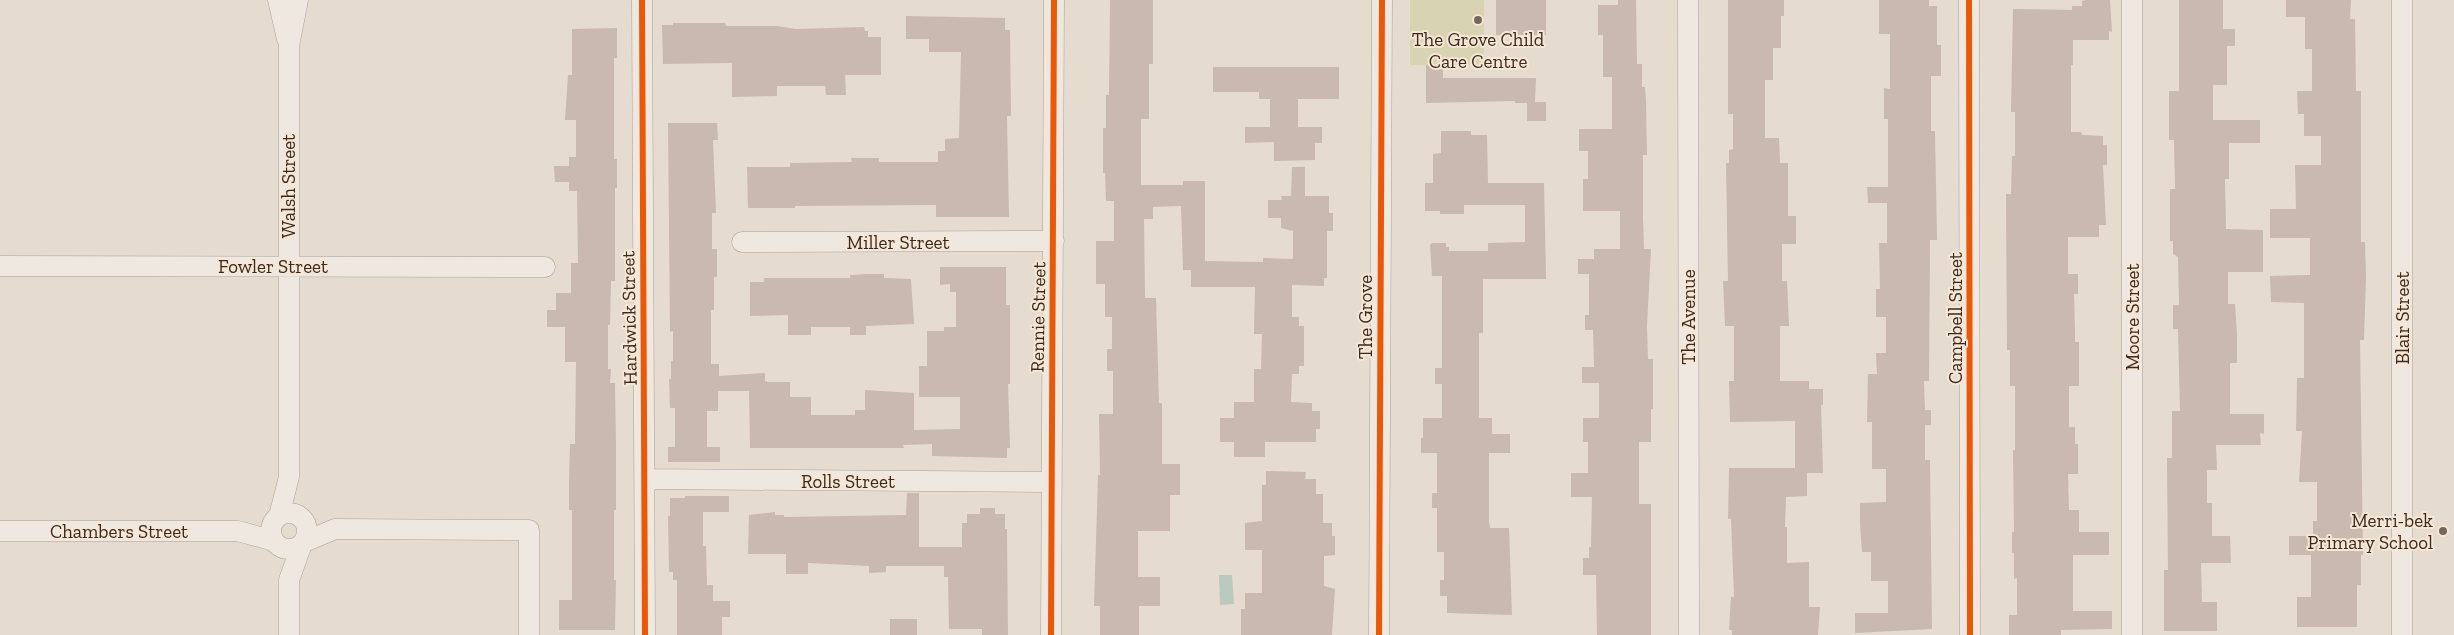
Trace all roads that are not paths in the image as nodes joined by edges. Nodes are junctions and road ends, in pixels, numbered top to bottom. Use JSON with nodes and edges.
{"nodes":[{"id":1,"x":279,"y":0,"type":"edge"},
{"id":2,"x":296,"y":0,"type":"edge"},
{"id":3,"x":642,"y":0,"type":"edge"},
{"id":4,"x":1054,"y":0,"type":"edge"},
{"id":5,"x":1382,"y":0,"type":"edge"},
{"id":6,"x":1688,"y":0,"type":"edge"},
{"id":7,"x":1969,"y":0,"type":"edge"},
{"id":8,"x":2132,"y":0,"type":"edge"},
{"id":9,"x":2402,"y":0,"type":"edge"},
{"id":10,"x":289,"y":46,"type":"junction"},
{"id":11,"x":1054,"y":241,"type":"junction"},
{"id":12,"x":742,"y":242,"type":"dead end"},
{"id":13,"x":0,"y":266,"type":"edge"},
{"id":14,"x":288,"y":266,"type":"junction"},
{"id":15,"x":545,"y":267,"type":"dead end"},
{"id":16,"x":646,"y":479,"type":"junction"},
{"id":17,"x":1051,"y":482,"type":"junction"},
{"id":18,"x":288,"y":517,"type":"junction"},
{"id":19,"x":335,"y":529,"type":"junction"},
{"id":20,"x":0,"y":531,"type":"edge"},
{"id":21,"x":238,"y":532,"type":"junction"},
{"id":22,"x":275,"y":542,"type":"junction"},
{"id":23,"x":303,"y":543,"type":"junction"},
{"id":24,"x":289,"y":580,"type":"junction"},
{"id":25,"x":289,"y":635,"type":"edge"},
{"id":26,"x":529,"y":635,"type":"edge"},
{"id":27,"x":645,"y":635,"type":"edge"},
{"id":28,"x":1051,"y":635,"type":"edge"},
{"id":29,"x":1379,"y":635,"type":"edge"},
{"id":30,"x":1689,"y":635,"type":"edge"},
{"id":31,"x":1970,"y":635,"type":"edge"},
{"id":32,"x":2132,"y":635,"type":"edge"},
{"id":33,"x":2402,"y":635,"type":"edge"}],
"edges":[{"from":1,"to":2,"type":"street"},
{"from":1,"to":10,"type":"street","name":"Walsh Street"},
{"from":2,"to":10,"type":"street","name":"Walsh Street"},
{"from":3,"to":16,"type":"street","name":"Hardwick Street"},
{"from":4,"to":11,"type":"street","name":"Rennie Street"},
{"from":5,"to":29,"type":"street","name":"The Grove"},
{"from":6,"to":30,"type":"street","name":"The Avenue"},
{"from":7,"to":31,"type":"street","name":"Campbell Street"},
{"from":8,"to":32,"type":"street","name":"Moore Street"},
{"from":9,"to":33,"type":"street","name":"Blair Street"},
{"from":10,"to":14,"type":"street","name":"Walsh Street"},
{"from":11,"to":12,"type":"street","name":"Miller Street"},
{"from":11,"to":17,"type":"street","name":"Rennie Street"},
{"from":13,"to":14,"type":"street","name":"Fowler Street"},
{"from":14,"to":15,"type":"street","name":"Fowler Street"},
{"from":14,"to":18,"type":"street","name":"Walsh Street"},
{"from":16,"to":17,"type":"street","name":"Rolls Street"},
{"from":16,"to":27,"type":"street","name":"Hardwick Street"},
{"from":17,"to":28,"type":"street","name":"Rennie Street"},
{"from":18,"to":19,"type":"street"},
{"from":18,"to":21,"type":"street","name":"Chambers Street"},
{"from":18,"to":22,"type":"street"},
{"from":18,"to":23,"type":"street"},
{"from":19,"to":23,"type":"street"},
{"from":19,"to":26,"type":"street"},
{"from":20,"to":21,"type":"street","name":"Chambers Street"},
{"from":21,"to":22,"type":"street","name":"Chambers Street"},
{"from":22,"to":23,"type":"street"},
{"from":22,"to":24,"type":"street"},
{"from":23,"to":24,"type":"street"},
{"from":24,"to":25,"type":"street"}]}
